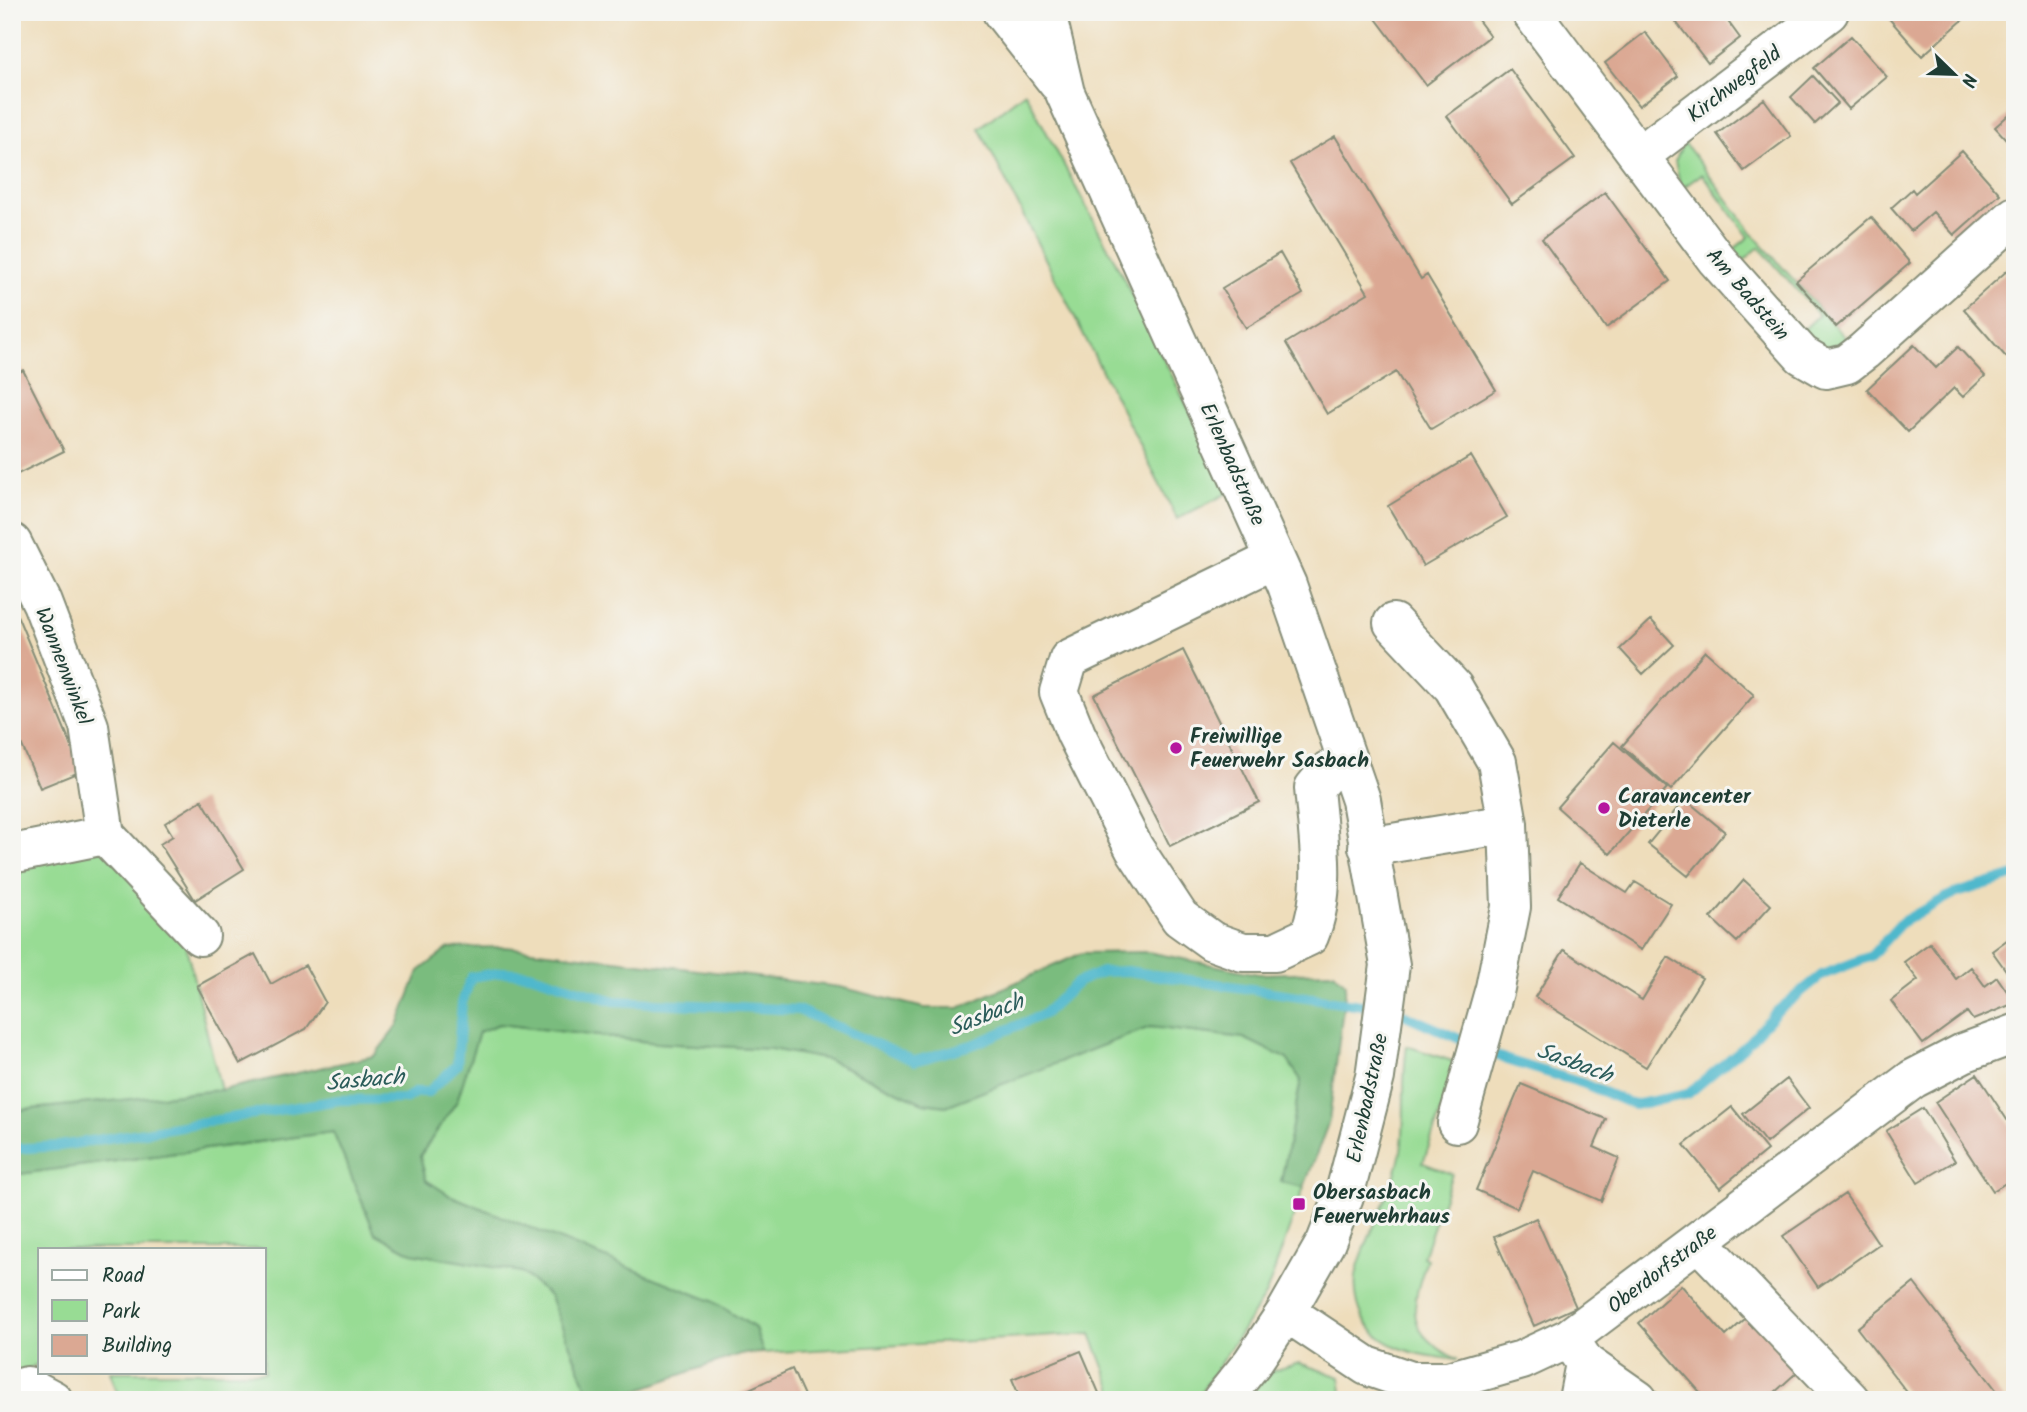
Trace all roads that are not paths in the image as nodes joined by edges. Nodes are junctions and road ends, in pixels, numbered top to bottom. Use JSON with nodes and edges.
{"nodes":[{"id":1,"x":1002,"y":12,"type":"edge"},
{"id":2,"x":1046,"y":12,"type":"edge"},
{"id":3,"x":1531,"y":12,"type":"edge"},
{"id":4,"x":1829,"y":12,"type":"edge"},
{"id":5,"x":1065,"y":93,"type":"junction"},
{"id":6,"x":1639,"y":156,"type":"junction"},
{"id":7,"x":2015,"y":216,"type":"edge"},
{"id":8,"x":12,"y":543,"type":"edge"},
{"id":9,"x":1275,"y":559,"type":"junction"},
{"id":10,"x":1393,"y":624,"type":"dead end"},
{"id":11,"x":1349,"y":763,"type":"junction"},
{"id":12,"x":1508,"y":824,"type":"junction"},
{"id":13,"x":105,"y":835,"type":"junction"},
{"id":14,"x":1368,"y":847,"type":"junction"},
{"id":15,"x":12,"y":854,"type":"edge"},
{"id":16,"x":200,"y":936,"type":"dead end"},
{"id":17,"x":2015,"y":1034,"type":"edge"},
{"id":18,"x":1457,"y":1123,"type":"dead end"},
{"id":19,"x":1699,"y":1242,"type":"junction"},
{"id":20,"x":1286,"y":1312,"type":"junction"},
{"id":21,"x":1577,"y":1367,"type":"edge"},
{"id":22,"x":12,"y":1390,"type":"edge"},
{"id":23,"x":53,"y":1400,"type":"edge"},
{"id":24,"x":1222,"y":1400,"type":"edge"},
{"id":25,"x":1638,"y":1400,"type":"edge"},
{"id":26,"x":1850,"y":1400,"type":"edge"}],
"edges":[{"from":1,"to":5,"type":"street","name":"Erlenbadstraße"},
{"from":2,"to":5,"type":"street","name":"Erlenbadstraße"},
{"from":3,"to":6,"type":"street","name":"Am Badstein"},
{"from":4,"to":6,"type":"street","name":"Kirchwegfeld"},
{"from":5,"to":9,"type":"street","name":"Erlenbadstraße"},
{"from":6,"to":7,"type":"street","name":"Am Badstein"},
{"from":8,"to":13,"type":"street","name":"Wannenwinkel"},
{"from":9,"to":11,"type":"street","name":"Erlenbadstraße"},
{"from":9,"to":11,"type":"street"},
{"from":10,"to":12,"type":"street"},
{"from":11,"to":14,"type":"street","name":"Erlenbadstraße"},
{"from":12,"to":14,"type":"street"},
{"from":12,"to":18,"type":"street"},
{"from":13,"to":15,"type":"street"},
{"from":13,"to":16,"type":"street"},
{"from":14,"to":20,"type":"street","name":"Erlenbadstraße"},
{"from":17,"to":19,"type":"street","name":"Oberdorfstraße"},
{"from":19,"to":21,"type":"street","name":"Oberdorfstraße"},
{"from":19,"to":26,"type":"street"},
{"from":20,"to":21,"type":"street","name":"Oberdorfstraße"},
{"from":20,"to":24,"type":"street","name":"Erlenbadstraße"},
{"from":21,"to":25,"type":"street"},
{"from":22,"to":23,"type":"street"}]}
